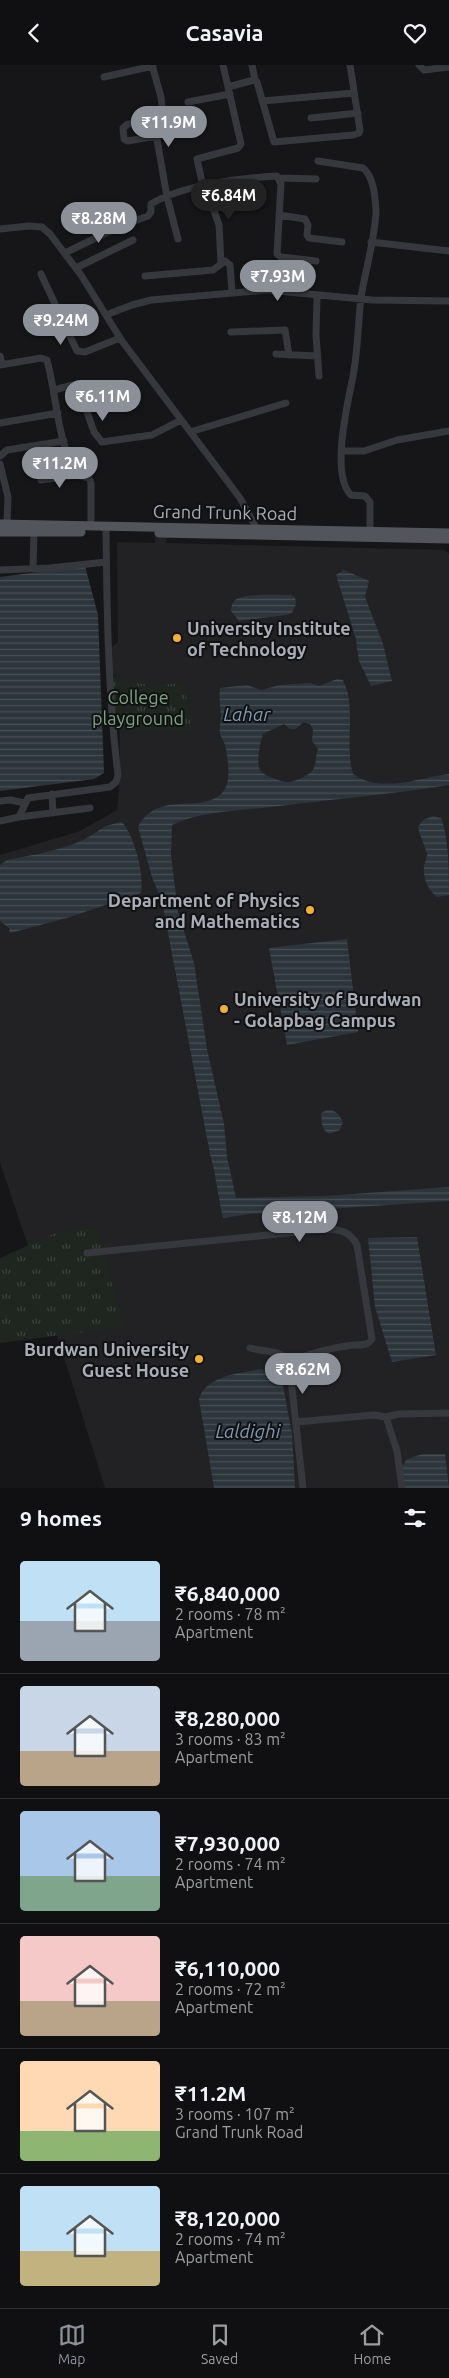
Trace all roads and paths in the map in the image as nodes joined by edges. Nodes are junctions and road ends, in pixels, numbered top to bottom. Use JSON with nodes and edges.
{"nodes":[{"id":1,"x":223,"y":65,"type":"edge"},
{"id":2,"x":252,"y":65,"type":"edge"},
{"id":3,"x":350,"y":65,"type":"edge"},
{"id":4,"x":419,"y":65,"type":"edge"},
{"id":5,"x":153,"y":66,"type":"edge"},
{"id":6,"x":449,"y":67,"type":"edge"},
{"id":7,"x":104,"y":77,"type":"dead end"},
{"id":8,"x":256,"y":80,"type":"junction"},
{"id":9,"x":229,"y":90,"type":"junction"},
{"id":10,"x":354,"y":93,"type":"junction"},
{"id":11,"x":262,"y":101,"type":"junction"},
{"id":12,"x":188,"y":102,"type":"dead end"},
{"id":13,"x":358,"y":113,"type":"junction"},
{"id":14,"x":310,"y":118,"type":"dead end"},
{"id":15,"x":157,"y":122,"type":"junction"},
{"id":16,"x":156,"y":136,"type":"junction"},
{"id":17,"x":318,"y":161,"type":"dead end"},
{"id":18,"x":279,"y":178,"type":"junction"},
{"id":19,"x":316,"y":179,"type":"dead end"},
{"id":20,"x":204,"y":186,"type":"junction"},
{"id":21,"x":166,"y":197,"type":"junction"},
{"id":22,"x":279,"y":215,"type":"junction"},
{"id":23,"x":0,"y":229,"type":"edge"},
{"id":24,"x":178,"y":239,"type":"dead end"},
{"id":25,"x":133,"y":240,"type":"dead end"},
{"id":26,"x":342,"y":242,"type":"dead end"},
{"id":27,"x":371,"y":242,"type":"junction"},
{"id":28,"x":449,"y":251,"type":"edge"},
{"id":29,"x":65,"y":253,"type":"junction"},
{"id":30,"x":316,"y":261,"type":"dead end"},
{"id":31,"x":221,"y":262,"type":"junction"},
{"id":32,"x":76,"y":269,"type":"junction"},
{"id":33,"x":41,"y":274,"type":"dead end"},
{"id":34,"x":145,"y":276,"type":"dead end"},
{"id":35,"x":232,"y":292,"type":"junction"},
{"id":36,"x":317,"y":296,"type":"junction"},
{"id":37,"x":361,"y":299,"type":"junction"},
{"id":38,"x":449,"y":301,"type":"edge"},
{"id":39,"x":106,"y":315,"type":"junction"},
{"id":40,"x":231,"y":332,"type":"dead end"},
{"id":41,"x":120,"y":338,"type":"junction"},
{"id":42,"x":276,"y":354,"type":"dead end"},
{"id":43,"x":289,"y":355,"type":"junction"},
{"id":44,"x":317,"y":356,"type":"junction"},
{"id":45,"x":1,"y":362,"type":"edge"},
{"id":46,"x":318,"y":376,"type":"dead end"},
{"id":47,"x":54,"y":390,"type":"junction"},
{"id":48,"x":286,"y":403,"type":"dead end"},
{"id":49,"x":58,"y":413,"type":"junction"},
{"id":50,"x":180,"y":420,"type":"junction"},
{"id":51,"x":0,"y":423,"type":"edge"},
{"id":52,"x":449,"y":431,"type":"edge"},
{"id":53,"x":190,"y":432,"type":"junction"},
{"id":54,"x":64,"y":441,"type":"junction"},
{"id":55,"x":342,"y":451,"type":"junction"},
{"id":56,"x":0,"y":456,"type":"edge"},
{"id":57,"x":0,"y":464,"type":"edge"},
{"id":58,"x":77,"y":475,"type":"junction"},
{"id":59,"x":41,"y":480,"type":"dead end"},
{"id":60,"x":3,"y":524,"type":"edge"},
{"id":61,"x":91,"y":526,"type":"junction"},
{"id":62,"x":0,"y":531,"type":"edge"},
{"id":63,"x":34,"y":531,"type":"junction"},
{"id":64,"x":370,"y":531,"type":"junction"},
{"id":65,"x":106,"y":532,"type":"junction"},
{"id":66,"x":259,"y":532,"type":"junction"},
{"id":67,"x":449,"y":533,"type":"edge"},
{"id":68,"x":449,"y":539,"type":"edge"},
{"id":69,"x":106,"y":562,"type":"junction"},
{"id":70,"x":33,"y":569,"type":"junction"},
{"id":71,"x":0,"y":570,"type":"edge"},
{"id":72,"x":52,"y":795,"type":"junction"},
{"id":73,"x":0,"y":801,"type":"edge"},
{"id":74,"x":24,"y":803,"type":"junction"},
{"id":75,"x":90,"y":809,"type":"dead end"},
{"id":76,"x":53,"y":813,"type":"junction"},
{"id":77,"x":19,"y":817,"type":"junction"},
{"id":78,"x":0,"y":821,"type":"edge"},
{"id":79,"x":87,"y":1253,"type":"dead end"},
{"id":80,"x":250,"y":1348,"type":"dead end"},
{"id":81,"x":289,"y":1361,"type":"junction"},
{"id":82,"x":449,"y":1413,"type":"edge"},
{"id":83,"x":386,"y":1417,"type":"junction"},
{"id":84,"x":296,"y":1422,"type":"junction"},
{"id":85,"x":303,"y":1488,"type":"edge"},
{"id":86,"x":402,"y":1488,"type":"edge"}],
"edges":[{"from":1,"to":9,"type":"street"},
{"from":2,"to":8,"type":"street"},
{"from":3,"to":10,"type":"street"},
{"from":4,"to":6,"type":"street"},
{"from":5,"to":7,"type":"street"},
{"from":5,"to":15,"type":"street"},
{"from":8,"to":9,"type":"street"},
{"from":8,"to":11,"type":"street"},
{"from":9,"to":12,"type":"street"},
{"from":9,"to":20,"type":"street"},
{"from":10,"to":11,"type":"street"},
{"from":10,"to":13,"type":"street"},
{"from":11,"to":13,"type":"street"},
{"from":13,"to":14,"type":"street"},
{"from":15,"to":16,"type":"street"},
{"from":15,"to":16,"type":"street"},
{"from":16,"to":21,"type":"street"},
{"from":17,"to":27,"type":"street"},
{"from":18,"to":19,"type":"street"},
{"from":18,"to":20,"type":"street"},
{"from":18,"to":22,"type":"street"},
{"from":20,"to":21,"type":"street"},
{"from":20,"to":31,"type":"street"},
{"from":21,"to":24,"type":"street"},
{"from":21,"to":29,"type":"street"},
{"from":22,"to":26,"type":"street"},
{"from":22,"to":30,"type":"street"},
{"from":23,"to":29,"type":"street"},
{"from":25,"to":32,"type":"street"},
{"from":27,"to":28,"type":"street"},
{"from":27,"to":37,"type":"street"},
{"from":29,"to":32,"type":"street"},
{"from":31,"to":34,"type":"street"},
{"from":31,"to":35,"type":"street"},
{"from":32,"to":39,"type":"street"},
{"from":33,"to":41,"type":"street"},
{"from":35,"to":36,"type":"street"},
{"from":35,"to":39,"type":"street"},
{"from":36,"to":37,"type":"street"},
{"from":36,"to":44,"type":"street"},
{"from":37,"to":38,"type":"street"},
{"from":37,"to":55,"type":"street"},
{"from":39,"to":41,"type":"street"},
{"from":40,"to":43,"type":"street"},
{"from":41,"to":50,"type":"street"},
{"from":42,"to":43,"type":"street"},
{"from":43,"to":44,"type":"street"},
{"from":44,"to":46,"type":"street"},
{"from":45,"to":47,"type":"street"},
{"from":47,"to":49,"type":"street"},
{"from":47,"to":50,"type":"street"},
{"from":48,"to":53,"type":"street"},
{"from":49,"to":51,"type":"street"},
{"from":49,"to":54,"type":"street"},
{"from":50,"to":53,"type":"street"},
{"from":52,"to":55,"type":"street"},
{"from":53,"to":66,"type":"street"},
{"from":54,"to":56,"type":"street"},
{"from":54,"to":58,"type":"street"},
{"from":55,"to":64,"type":"street"},
{"from":57,"to":60,"type":"street"},
{"from":58,"to":59,"type":"street"},
{"from":58,"to":61,"type":"street"},
{"from":60,"to":61,"type":"main road","name":"Grand Trunk Road"},
{"from":61,"to":66,"type":"main road","name":"Grand Trunk Road"},
{"from":62,"to":63,"type":"main road","name":"Grand Trunk Road"},
{"from":63,"to":65,"type":"main road","name":"Grand Trunk Road"},
{"from":63,"to":70,"type":"street"},
{"from":64,"to":66,"type":"main road","name":"Grand Trunk Road"},
{"from":64,"to":67,"type":"main road","name":"Grand Trunk Road"},
{"from":65,"to":66,"type":"main road","name":"Grand Trunk Road"},
{"from":65,"to":69,"type":"street"},
{"from":66,"to":68,"type":"main road","name":"Grand Trunk Road"},
{"from":69,"to":70,"type":"street"},
{"from":69,"to":72,"type":"street"},
{"from":70,"to":71,"type":"street"},
{"from":72,"to":74,"type":"street"},
{"from":72,"to":76,"type":"street"},
{"from":73,"to":74,"type":"street"},
{"from":74,"to":77,"type":"street"},
{"from":75,"to":76,"type":"street"},
{"from":76,"to":77,"type":"street"},
{"from":77,"to":78,"type":"street"},
{"from":79,"to":81,"type":"street"},
{"from":80,"to":81,"type":"street"},
{"from":81,"to":84,"type":"street"},
{"from":82,"to":83,"type":"street"},
{"from":83,"to":84,"type":"street"},
{"from":83,"to":86,"type":"street"},
{"from":84,"to":85,"type":"street"}]}
